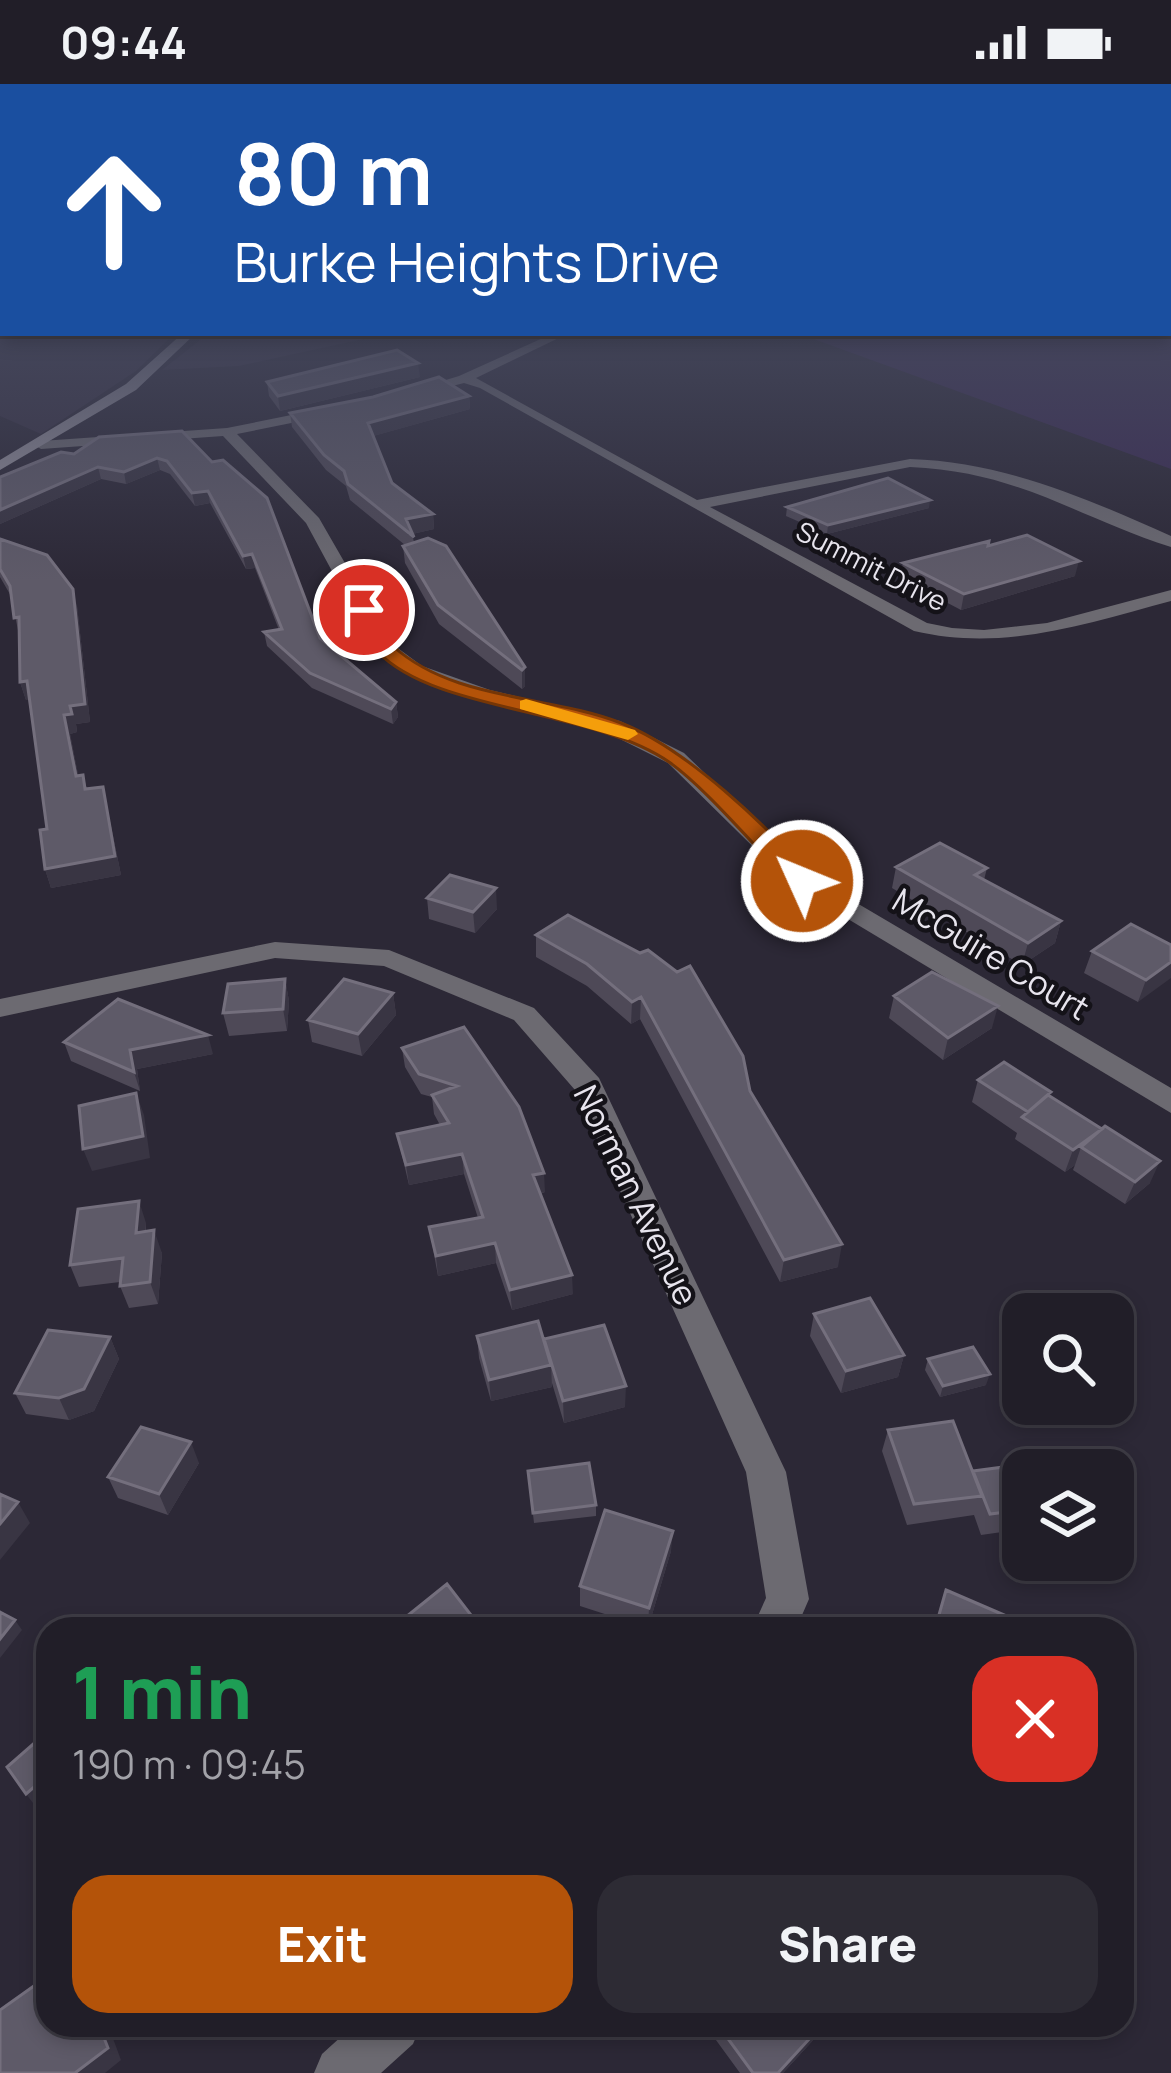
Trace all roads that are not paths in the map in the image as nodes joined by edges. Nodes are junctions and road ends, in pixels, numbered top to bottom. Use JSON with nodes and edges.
{"nodes":[{"id":1,"x":117,"y":396,"type":"edge"},
{"id":2,"x":504,"y":396,"type":"edge"},
{"id":3,"x":339,"y":410,"type":"edge"},
{"id":4,"x":226,"y":432,"type":"junction"},
{"id":5,"x":41,"y":445,"type":"junction"},
{"id":6,"x":0,"y":466,"type":"edge"},
{"id":7,"x":695,"y":506,"type":"junction"},
{"id":8,"x":1171,"y":542,"type":"edge"},
{"id":9,"x":1171,"y":595,"type":"edge"},
{"id":10,"x":0,"y":1008,"type":"edge"},
{"id":11,"x":1171,"y":1102,"type":"edge"},
{"id":12,"x":780,"y":1617,"type":"edge"},
{"id":13,"x":381,"y":2037,"type":"edge"},
{"id":14,"x":341,"y":2073,"type":"edge"}],
"edges":[{"from":1,"to":5,"type":"main road"},
{"from":2,"to":7,"type":"street","name":"Summit Drive"},
{"from":3,"to":4,"type":"street"},
{"from":4,"to":5,"type":"street"},
{"from":4,"to":11,"type":"street","name":"McGuire Court"},
{"from":5,"to":6,"type":"main road"},
{"from":7,"to":8,"type":"street","name":"Summit Drive"},
{"from":7,"to":9,"type":"street","name":"Summit Drive"},
{"from":10,"to":12,"type":"street","name":"Norman Avenue"},
{"from":13,"to":14,"type":"street"}]}
